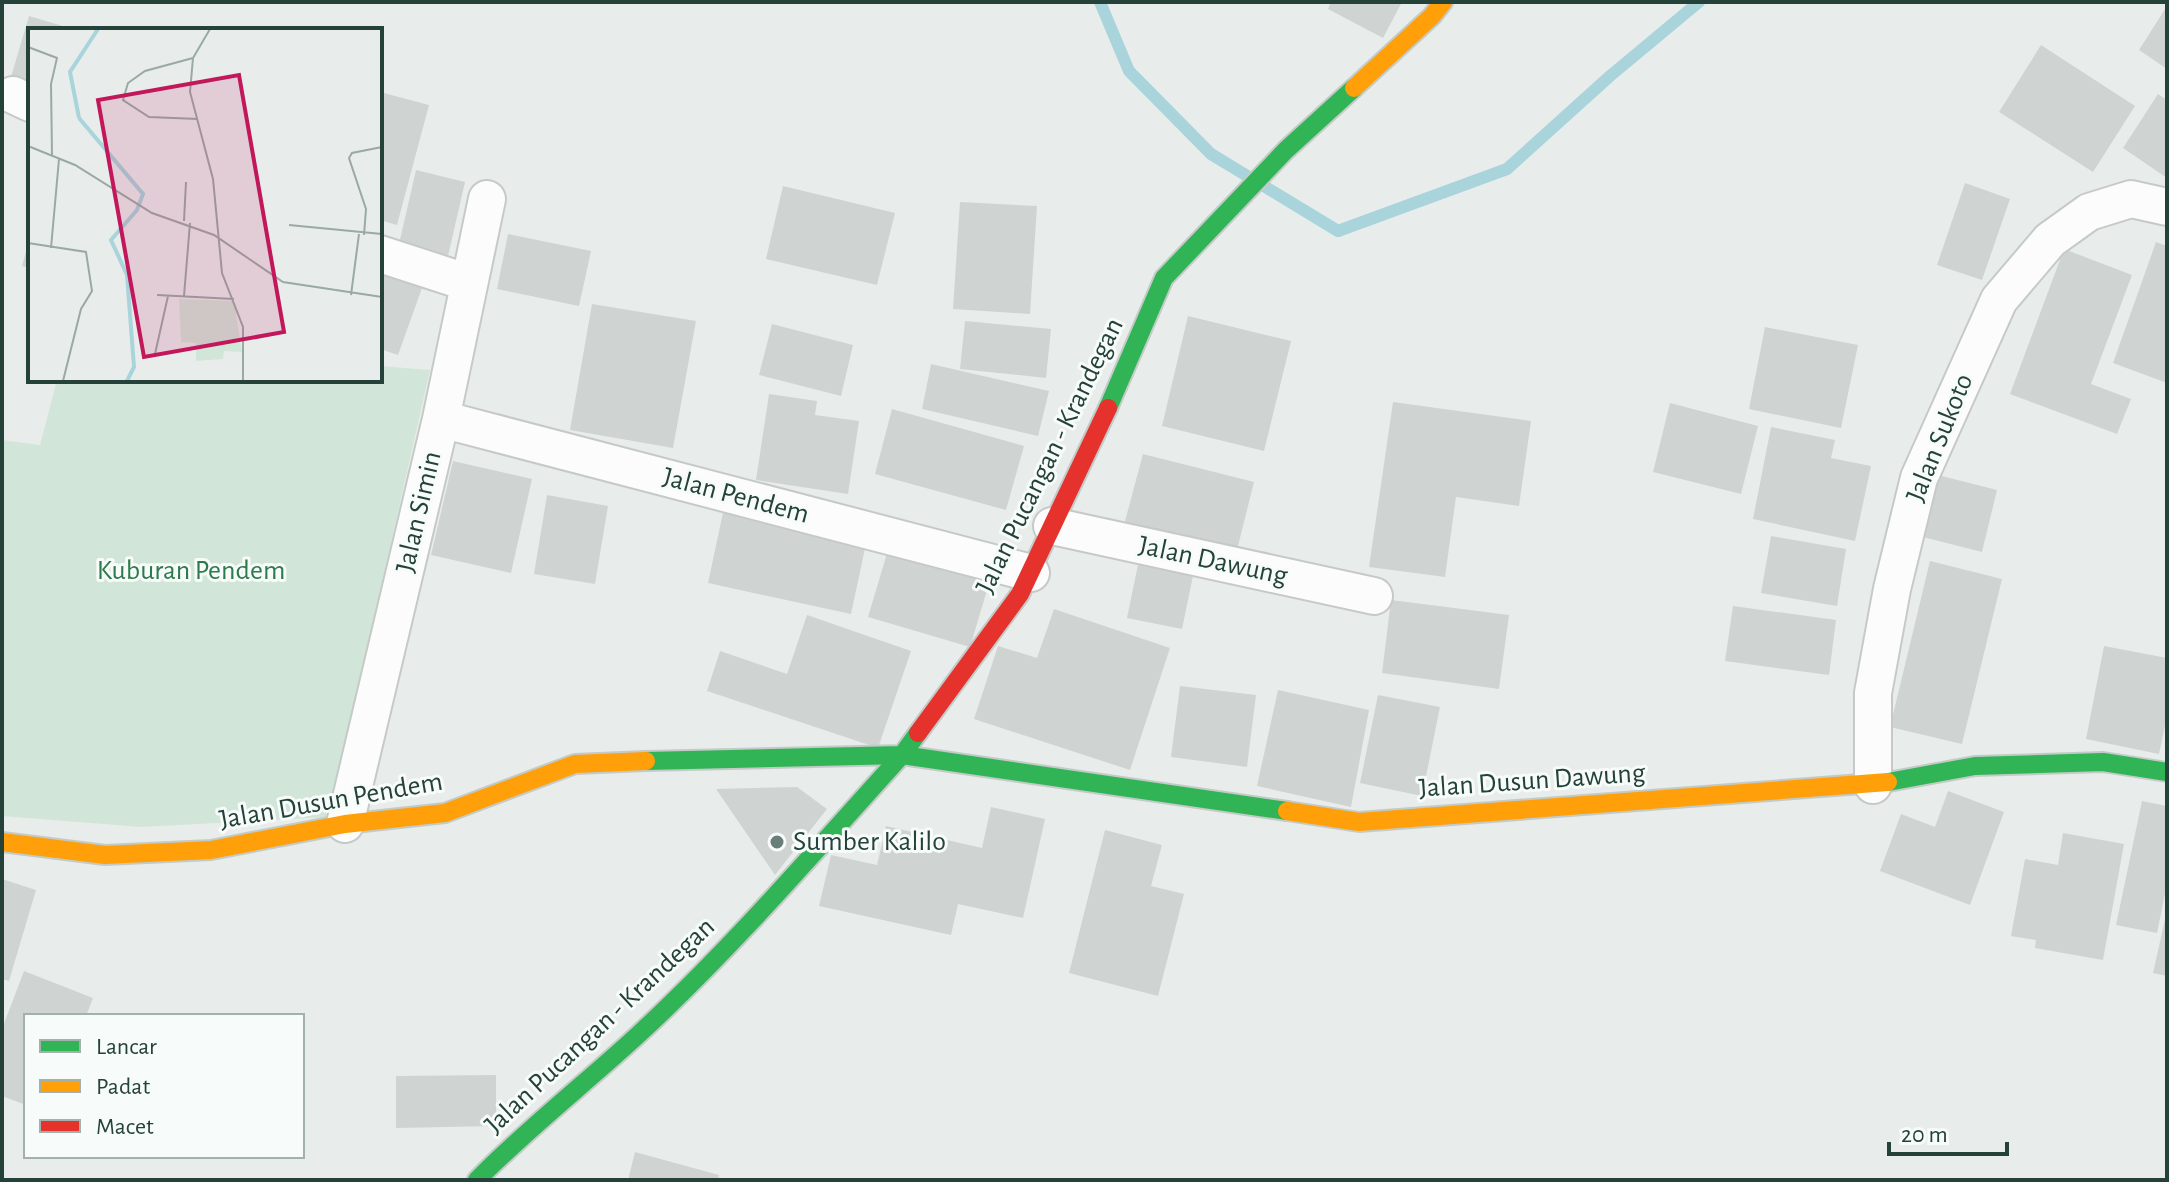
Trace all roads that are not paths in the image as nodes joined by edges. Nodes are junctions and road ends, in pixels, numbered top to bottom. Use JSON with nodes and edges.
{"nodes":[{"id":1,"x":1443,"y":2,"type":"edge"},
{"id":2,"x":487,"y":199,"type":"dead end"},
{"id":3,"x":2167,"y":207,"type":"edge"},
{"id":4,"x":382,"y":255,"type":"edge"},
{"id":5,"x":469,"y":283,"type":"junction"},
{"id":6,"x":441,"y":419,"type":"junction"},
{"id":7,"x":1052,"y":526,"type":"junction"},
{"id":8,"x":1031,"y":573,"type":"junction"},
{"id":9,"x":1374,"y":596,"type":"dead end"},
{"id":10,"x":902,"y":755,"type":"junction"},
{"id":11,"x":2167,"y":772,"type":"edge"},
{"id":12,"x":1873,"y":785,"type":"junction"},
{"id":13,"x":345,"y":824,"type":"junction"},
{"id":14,"x":2,"y":842,"type":"edge"},
{"id":15,"x":477,"y":1180,"type":"edge"}],
"edges":[{"from":1,"to":7,"type":"street","name":"Jalan Pucangan - Krandegan"},
{"from":2,"to":5,"type":"street","name":"Jalan Simin"},
{"from":3,"to":12,"type":"street","name":"Jalan Sukoto"},
{"from":4,"to":5,"type":"street"},
{"from":5,"to":6,"type":"street","name":"Jalan Simin"},
{"from":6,"to":8,"type":"street","name":"Jalan Pendem"},
{"from":6,"to":13,"type":"street","name":"Jalan Simin"},
{"from":7,"to":8,"type":"street","name":"Jalan Pucangan - Krandegan"},
{"from":7,"to":9,"type":"street","name":"Jalan Dawung"},
{"from":8,"to":10,"type":"street","name":"Jalan Pucangan - Krandegan"},
{"from":10,"to":12,"type":"street","name":"Jalan Dusun Dawung"},
{"from":10,"to":13,"type":"street","name":"Jalan Dusun Pendem"},
{"from":10,"to":15,"type":"street","name":"Jalan Pucangan - Krandegan"},
{"from":11,"to":12,"type":"street","name":"Jalan Dusun Dawung"},
{"from":13,"to":14,"type":"street","name":"Jalan Dusun Pendem"}]}
